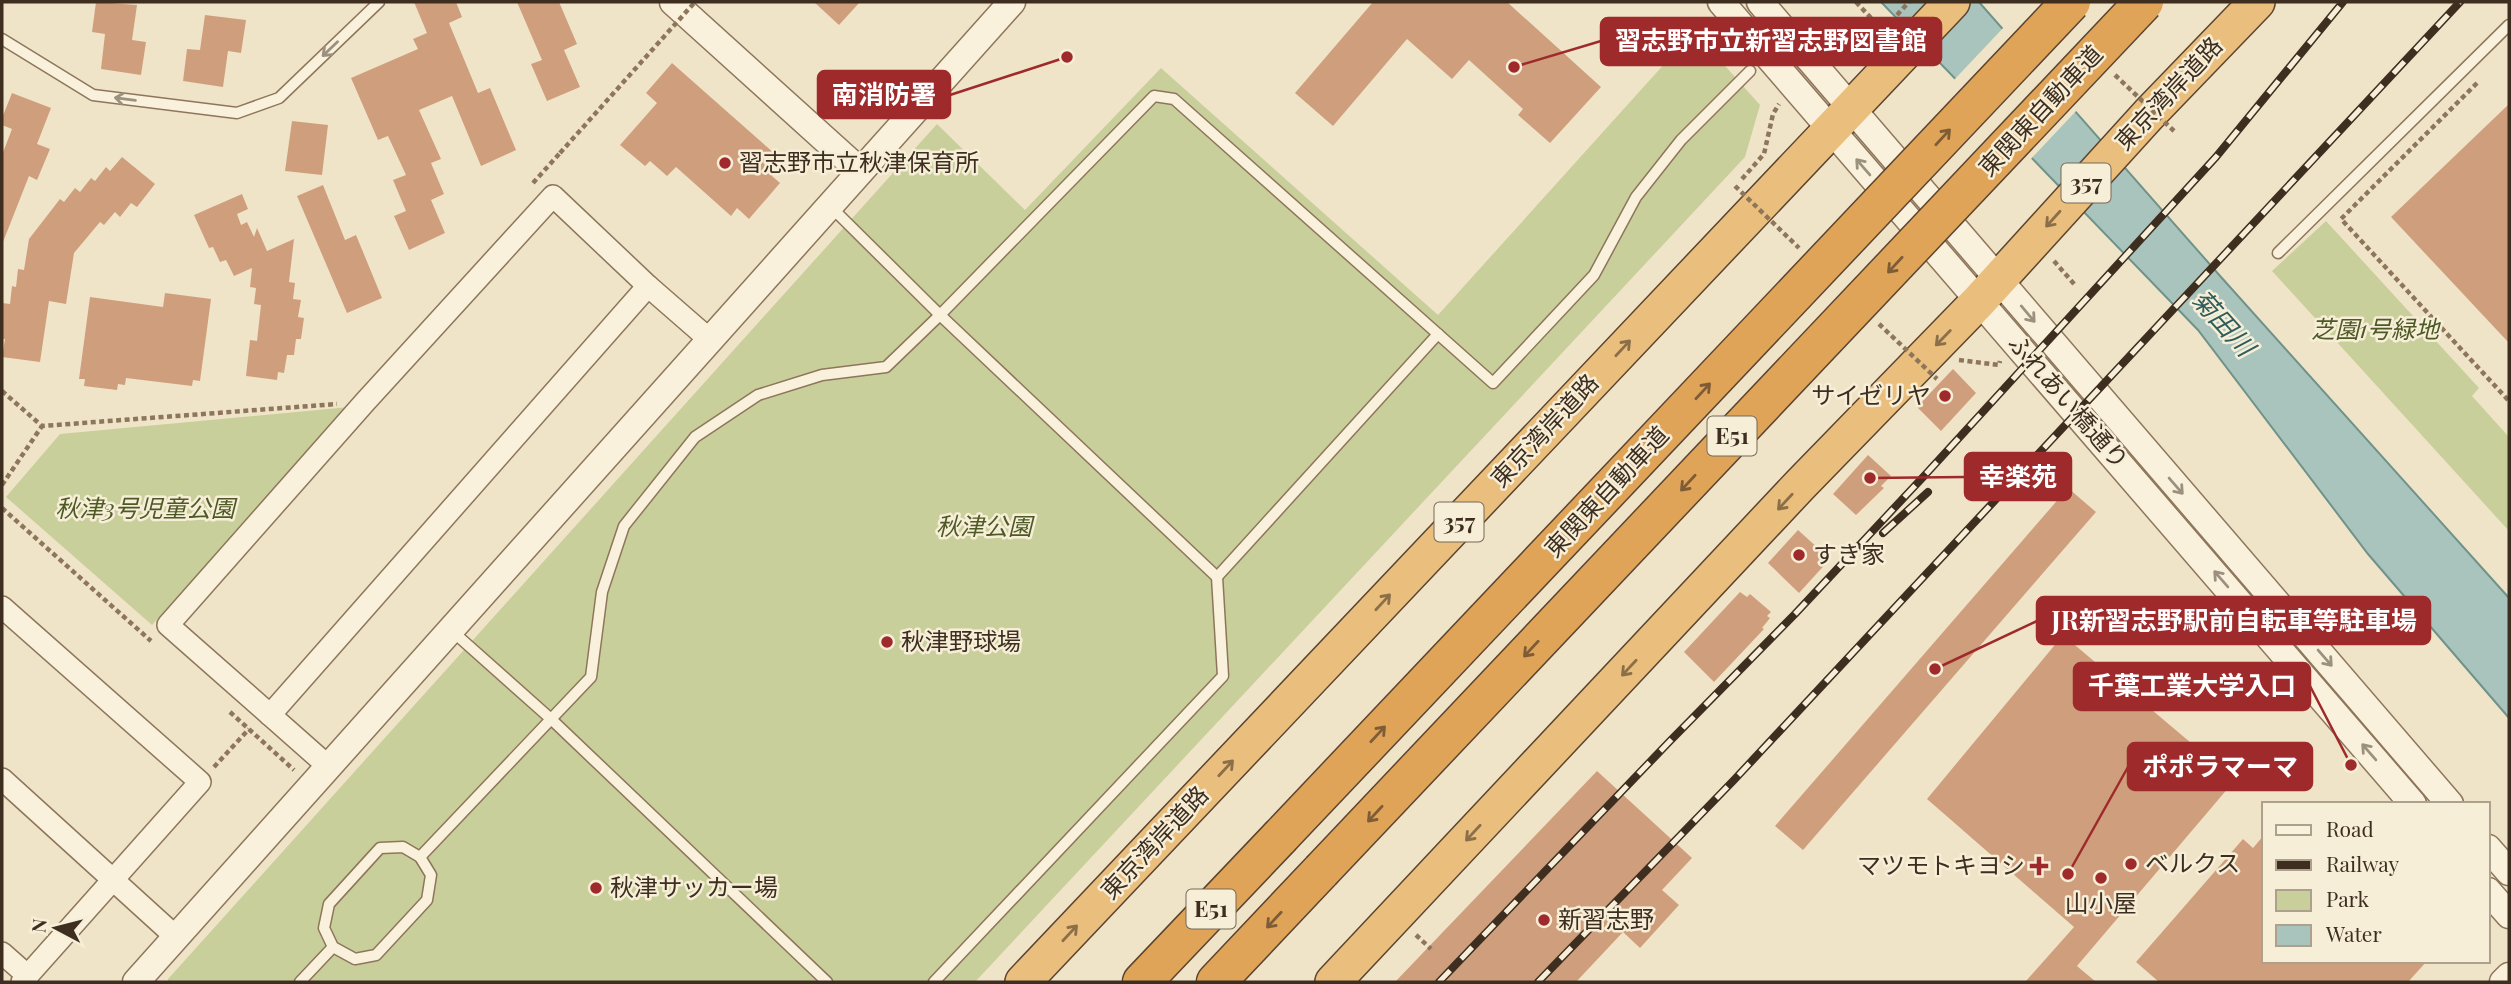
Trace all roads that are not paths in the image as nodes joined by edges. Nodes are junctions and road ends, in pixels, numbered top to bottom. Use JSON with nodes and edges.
{"nodes":[{"id":1,"x":379,"y":2,"type":"edge"},
{"id":2,"x":673,"y":2,"type":"edge"},
{"id":3,"x":1012,"y":2,"type":"edge"},
{"id":4,"x":1721,"y":2,"type":"edge"},
{"id":5,"x":1760,"y":2,"type":"edge"},
{"id":6,"x":1952,"y":2,"type":"edge"},
{"id":7,"x":2071,"y":2,"type":"edge"},
{"id":8,"x":2144,"y":2,"type":"edge"},
{"id":9,"x":2257,"y":2,"type":"edge"},
{"id":10,"x":2509,"y":25,"type":"edge"},
{"id":11,"x":2,"y":39,"type":"edge"},
{"id":12,"x":1750,"y":71,"type":"dead end"},
{"id":13,"x":1841,"y":119,"type":"junction"},
{"id":14,"x":860,"y":171,"type":"junction"},
{"id":15,"x":829,"y":205,"type":"junction"},
{"id":16,"x":2278,"y":254,"type":"dead end"},
{"id":17,"x":648,"y":286,"type":"junction"},
{"id":18,"x":1989,"y":291,"type":"junction"},
{"id":19,"x":940,"y":316,"type":"junction"},
{"id":20,"x":1438,"y":334,"type":"junction"},
{"id":21,"x":710,"y":340,"type":"junction"},
{"id":22,"x":1217,"y":577,"type":"junction"},
{"id":23,"x":2,"y":607,"type":"edge"},
{"id":24,"x":449,"y":629,"type":"junction"},
{"id":25,"x":270,"y":715,"type":"junction"},
{"id":26,"x":551,"y":719,"type":"junction"},
{"id":27,"x":329,"y":766,"type":"junction"},
{"id":28,"x":2,"y":779,"type":"edge"},
{"id":29,"x":2411,"y":802,"type":"edge"},
{"id":30,"x":2448,"y":802,"type":"edge"},
{"id":31,"x":2490,"y":850,"type":"edge"},
{"id":32,"x":421,"y":858,"type":"junction"},
{"id":33,"x":2509,"y":873,"type":"edge"},
{"id":34,"x":115,"y":880,"type":"junction"},
{"id":35,"x":2490,"y":893,"type":"edge"},
{"id":36,"x":2509,"y":915,"type":"edge"},
{"id":37,"x":176,"y":937,"type":"junction"},
{"id":38,"x":333,"y":947,"type":"junction"},
{"id":39,"x":2,"y":953,"type":"edge"},
{"id":40,"x":2509,"y":976,"type":"edge"},
{"id":41,"x":25,"y":979,"type":"edge"},
{"id":42,"x":136,"y":982,"type":"edge"},
{"id":43,"x":300,"y":982,"type":"edge"},
{"id":44,"x":827,"y":982,"type":"edge"},
{"id":45,"x":934,"y":982,"type":"edge"},
{"id":46,"x":1023,"y":982,"type":"edge"},
{"id":47,"x":1142,"y":982,"type":"edge"},
{"id":48,"x":1216,"y":982,"type":"edge"},
{"id":49,"x":1333,"y":982,"type":"edge"},
{"id":50,"x":2503,"y":982,"type":"edge"}],
"edges":[{"from":1,"to":11,"type":"lane","one_way":true},
{"from":2,"to":14,"type":"street"},
{"from":3,"to":14,"type":"street"},
{"from":4,"to":13,"type":"street","name":"ふれあい橋通り"},
{"from":5,"to":13,"type":"street","name":"ふれあい橋通り"},
{"from":6,"to":13,"type":"highway","name":"東京湾岸道路","number":"357"},
{"from":47,"to":7,"type":"highway","name":"東関東自動車道","number":"E51","one_way":true,"bridge":true},
{"from":8,"to":48,"type":"highway","name":"東関東自動車道","number":"E51","one_way":true,"bridge":true},
{"from":9,"to":18,"type":"highway","name":"東京湾岸道路","number":"357","one_way":true},
{"from":10,"to":16,"type":"lane"},
{"from":12,"to":20,"type":"lane"},
{"from":13,"to":18,"type":"street","name":"ふれあい橋通り"},
{"from":46,"to":13,"type":"highway","name":"東京湾岸道路","number":"357","one_way":true},
{"from":14,"to":15,"type":"street"},
{"from":15,"to":19,"type":"lane"},
{"from":15,"to":21,"type":"street"},
{"from":17,"to":21,"type":"street"},
{"from":17,"to":25,"type":"street"},
{"from":17,"to":25,"type":"street"},
{"from":29,"to":18,"type":"street","name":"ふれあい橋通り","one_way":true},
{"from":18,"to":30,"type":"street","name":"ふれあい橋通り","one_way":true},
{"from":18,"to":49,"type":"highway","name":"東京湾岸道路","number":"357","one_way":true},
{"from":19,"to":20,"type":"lane"},
{"from":19,"to":22,"type":"lane"},
{"from":19,"to":26,"type":"lane"},
{"from":20,"to":22,"type":"lane"},
{"from":21,"to":24,"type":"street"},
{"from":22,"to":45,"type":"lane"},
{"from":23,"to":34,"type":"street"},
{"from":24,"to":26,"type":"lane"},
{"from":24,"to":27,"type":"street"},
{"from":25,"to":27,"type":"street"},
{"from":26,"to":32,"type":"lane"},
{"from":26,"to":44,"type":"lane"},
{"from":27,"to":37,"type":"street"},
{"from":28,"to":34,"type":"street"},
{"from":31,"to":33,"type":"street"},
{"from":32,"to":38,"type":"lane"},
{"from":32,"to":38,"type":"lane"},
{"from":34,"to":37,"type":"street"},
{"from":34,"to":41,"type":"street"},
{"from":35,"to":36,"type":"street"},
{"from":37,"to":42,"type":"street"},
{"from":38,"to":43,"type":"lane"},
{"from":39,"to":41,"type":"street"},
{"from":40,"to":50,"type":"street"}]}
